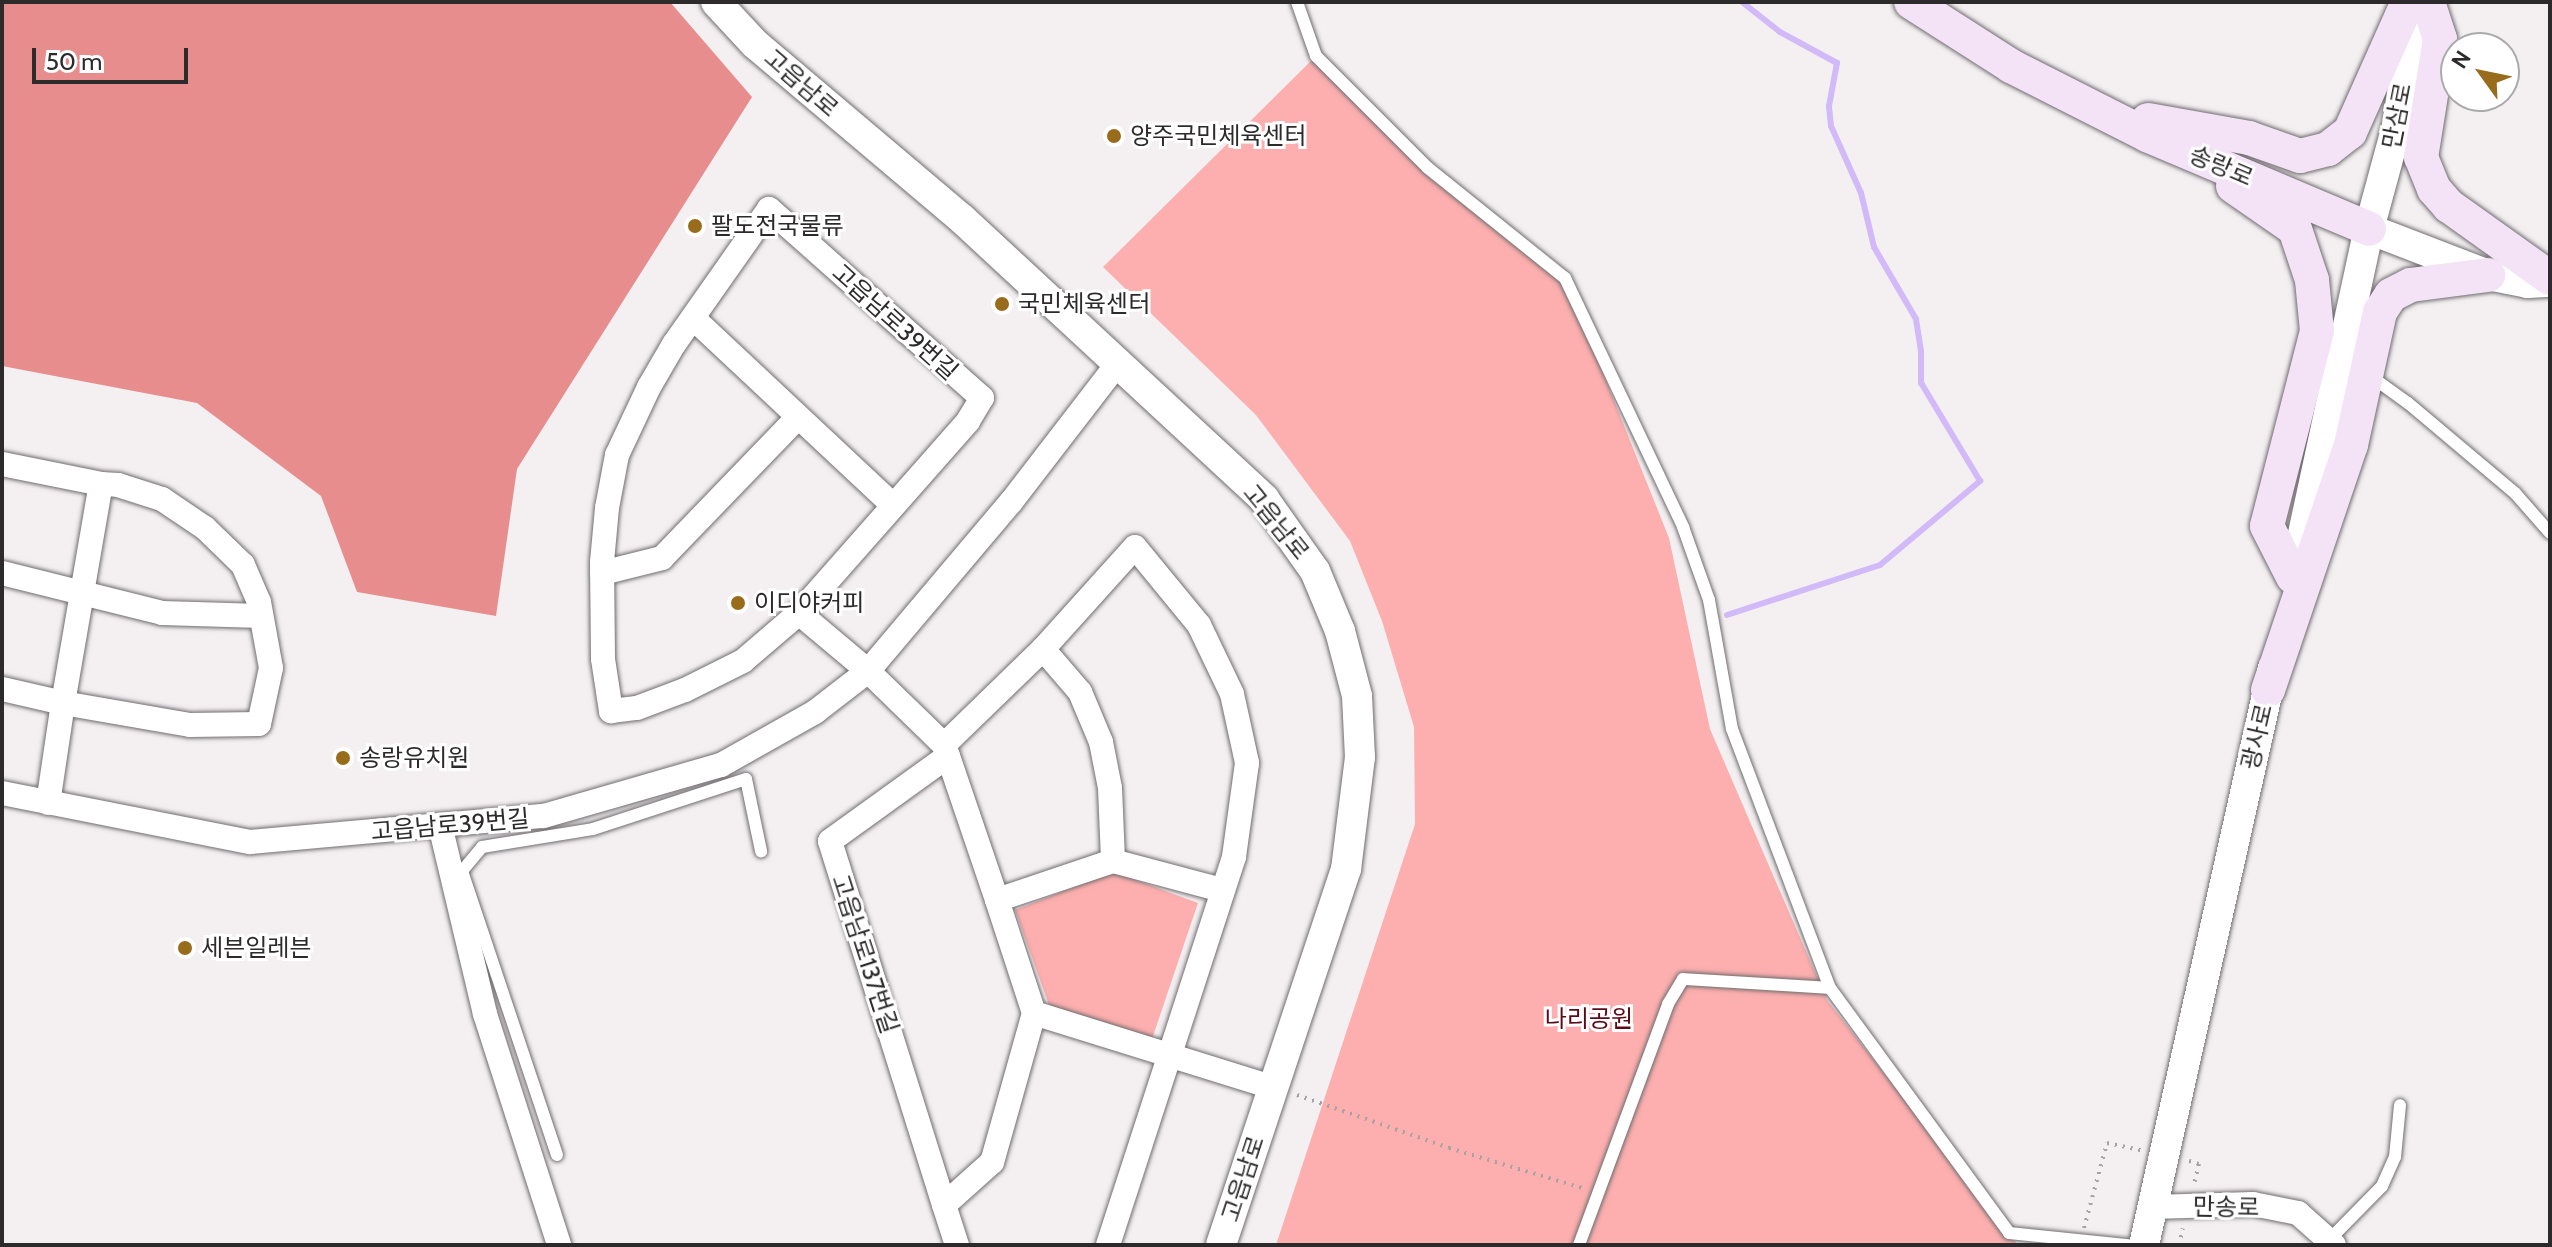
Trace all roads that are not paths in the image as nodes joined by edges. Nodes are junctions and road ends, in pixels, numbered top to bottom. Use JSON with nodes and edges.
{"nodes":[{"id":1,"x":716,"y":2,"type":"edge"},
{"id":2,"x":1297,"y":2,"type":"edge"},
{"id":3,"x":1911,"y":2,"type":"edge"},
{"id":4,"x":2408,"y":2,"type":"edge"},
{"id":5,"x":2416,"y":2,"type":"edge"},
{"id":6,"x":2428,"y":2,"type":"edge"},
{"id":7,"x":2103,"y":112,"type":"junction"},
{"id":8,"x":2177,"y":148,"type":"junction"},
{"id":9,"x":2369,"y":229,"type":"junction"},
{"id":10,"x":2488,"y":275,"type":"junction"},
{"id":11,"x":2550,"y":280,"type":"edge"},
{"id":12,"x":693,"y":318,"type":"junction"},
{"id":13,"x":1119,"y":362,"type":"junction"},
{"id":14,"x":2366,"y":373,"type":"junction"},
{"id":15,"x":797,"y":418,"type":"junction"},
{"id":16,"x":2,"y":464,"type":"edge"},
{"id":17,"x":101,"y":484,"type":"junction"},
{"id":18,"x":893,"y":505,"type":"junction"},
{"id":19,"x":2550,"y":533,"type":"edge"},
{"id":20,"x":2,"y":573,"type":"edge"},
{"id":21,"x":602,"y":573,"type":"junction"},
{"id":22,"x":2293,"y":577,"type":"junction"},
{"id":23,"x":82,"y":593,"type":"junction"},
{"id":24,"x":799,"y":613,"type":"junction"},
{"id":25,"x":261,"y":616,"type":"junction"},
{"id":26,"x":1043,"y":649,"type":"junction"},
{"id":27,"x":868,"y":671,"type":"junction"},
{"id":28,"x":2,"y":689,"type":"edge"},
{"id":29,"x":2268,"y":690,"type":"junction"},
{"id":30,"x":63,"y":703,"type":"junction"},
{"id":31,"x":946,"y":751,"type":"junction"},
{"id":32,"x":2,"y":793,"type":"edge"},
{"id":33,"x":48,"y":803,"type":"junction"},
{"id":34,"x":440,"y":825,"type":"junction"},
{"id":35,"x":761,"y":851,"type":"dead end"},
{"id":36,"x":1113,"y":861,"type":"junction"},
{"id":37,"x":1222,"y":890,"type":"junction"},
{"id":38,"x":997,"y":900,"type":"junction"},
{"id":39,"x":1830,"y":988,"type":"junction"},
{"id":40,"x":1034,"y":1013,"type":"junction"},
{"id":41,"x":1170,"y":1055,"type":"junction"},
{"id":42,"x":1272,"y":1087,"type":"junction"},
{"id":43,"x":2400,"y":1105,"type":"dead end"},
{"id":44,"x":557,"y":1155,"type":"dead end"},
{"id":45,"x":944,"y":1205,"type":"junction"},
{"id":46,"x":2152,"y":1207,"type":"junction"},
{"id":47,"x":2332,"y":1242,"type":"edge"},
{"id":48,"x":559,"y":1245,"type":"edge"},
{"id":49,"x":957,"y":1245,"type":"edge"},
{"id":50,"x":1108,"y":1245,"type":"edge"},
{"id":51,"x":1221,"y":1245,"type":"edge"},
{"id":52,"x":1579,"y":1245,"type":"edge"},
{"id":53,"x":2128,"y":1245,"type":"edge"},
{"id":54,"x":2144,"y":1245,"type":"edge"}],
"edges":[{"from":1,"to":13,"type":"street","name":"고읍남로"},
{"from":2,"to":39,"type":"lane"},
{"from":3,"to":7,"type":"main road","name":"송랑로"},
{"from":4,"to":7,"type":"main road"},
{"from":5,"to":9,"type":"street","name":"만삼로"},
{"from":6,"to":11,"type":"main road"},
{"from":7,"to":8,"type":"main road","name":"송랑로"},
{"from":8,"to":9,"type":"main road","name":"송랑로"},
{"from":8,"to":22,"type":"main road"},
{"from":9,"to":10,"type":"street","name":"송랑로"},
{"from":9,"to":22,"type":"street","name":"광사로"},
{"from":10,"to":11,"type":"street","name":"송랑로"},
{"from":10,"to":14,"type":"main road"},
{"from":12,"to":15,"type":"street"},
{"from":12,"to":18,"type":"street","name":"고읍남로39번길"},
{"from":12,"to":21,"type":"street","name":"고읍남로39번길"},
{"from":13,"to":27,"type":"street","name":"고읍남로39번길"},
{"from":13,"to":42,"type":"street","name":"고읍남로"},
{"from":14,"to":19,"type":"lane"},
{"from":14,"to":29,"type":"main road"},
{"from":15,"to":18,"type":"street"},
{"from":15,"to":21,"type":"street"},
{"from":16,"to":17,"type":"street"},
{"from":17,"to":23,"type":"street"},
{"from":17,"to":25,"type":"street"},
{"from":18,"to":24,"type":"street","name":"고읍남로39번길"},
{"from":20,"to":23,"type":"street"},
{"from":21,"to":24,"type":"street","name":"고읍남로39번길"},
{"from":22,"to":29,"type":"street","name":"광사로"},
{"from":23,"to":25,"type":"street"},
{"from":23,"to":30,"type":"street"},
{"from":24,"to":27,"type":"street"},
{"from":25,"to":30,"type":"street"},
{"from":26,"to":31,"type":"street","name":"고읍남로137번길"},
{"from":26,"to":36,"type":"street"},
{"from":26,"to":37,"type":"street","name":"고읍남로137번길"},
{"from":27,"to":31,"type":"street"},
{"from":27,"to":34,"type":"street","name":"고읍남로39번길"},
{"from":28,"to":30,"type":"street"},
{"from":29,"to":46,"type":"street","name":"광사로"},
{"from":30,"to":33,"type":"street"},
{"from":31,"to":38,"type":"street"},
{"from":31,"to":45,"type":"street","name":"고읍남로137번길"},
{"from":32,"to":33,"type":"street","name":"고읍남로39번길"},
{"from":33,"to":34,"type":"street","name":"고읍남로39번길"},
{"from":34,"to":48,"type":"street"},
{"from":35,"to":44,"type":"lane"},
{"from":36,"to":37,"type":"street"},
{"from":36,"to":38,"type":"street"},
{"from":37,"to":41,"type":"street","name":"고읍남로137번길"},
{"from":38,"to":40,"type":"street"},
{"from":39,"to":52,"type":"lane"},
{"from":39,"to":53,"type":"lane"},
{"from":40,"to":41,"type":"street"},
{"from":40,"to":45,"type":"street"},
{"from":41,"to":42,"type":"street"},
{"from":41,"to":50,"type":"street","name":"고읍남로137번길"},
{"from":42,"to":51,"type":"street","name":"고읍남로"},
{"from":43,"to":47,"type":"lane"},
{"from":45,"to":49,"type":"street","name":"고읍남로137번길"},
{"from":46,"to":47,"type":"street","name":"만송로"},
{"from":46,"to":54,"type":"street","name":"광사로"}]}
